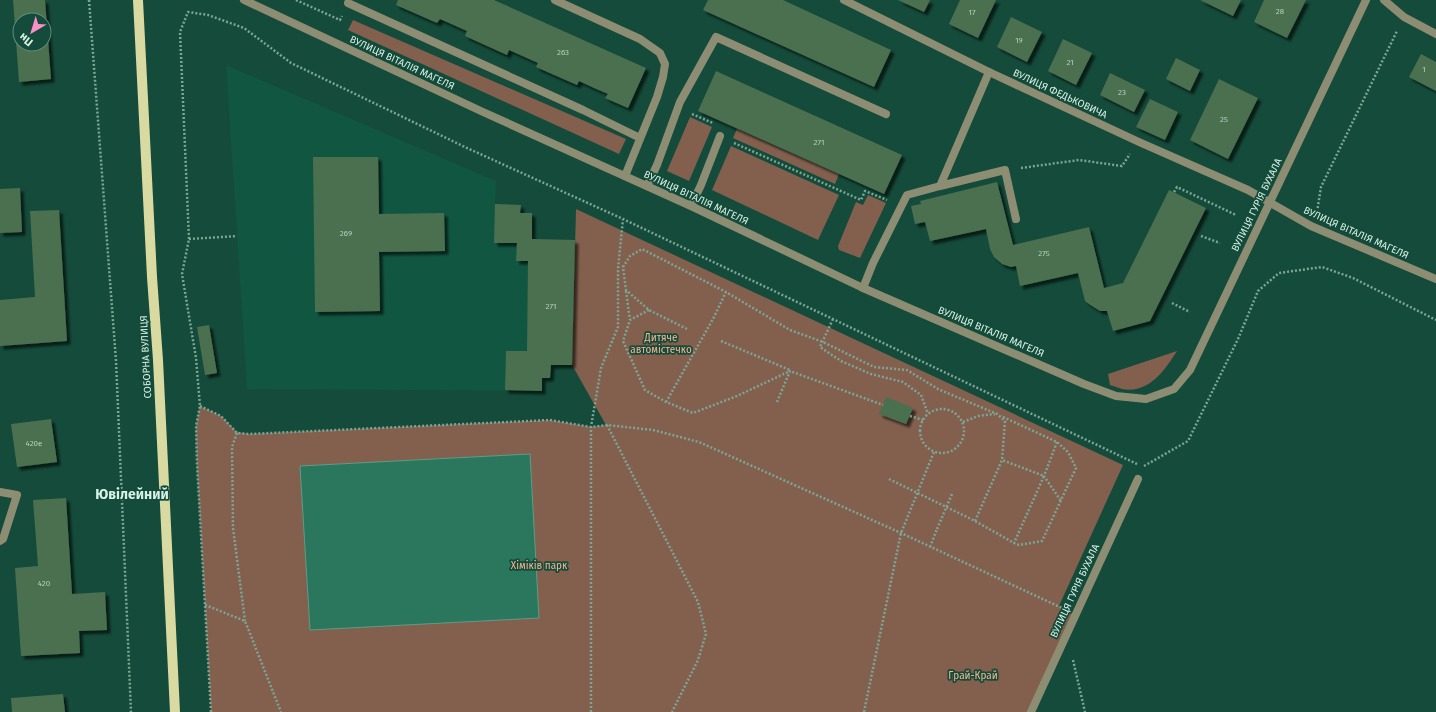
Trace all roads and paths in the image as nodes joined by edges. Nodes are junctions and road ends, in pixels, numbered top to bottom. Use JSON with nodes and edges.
{"nodes":[{"id":1,"x":89,"y":0,"type":"edge"},
{"id":2,"x":138,"y":0,"type":"edge"},
{"id":3,"x":244,"y":0,"type":"edge"},
{"id":4,"x":296,"y":0,"type":"edge"},
{"id":5,"x":555,"y":0,"type":"edge"},
{"id":6,"x":844,"y":0,"type":"edge"},
{"id":7,"x":1366,"y":0,"type":"edge"},
{"id":8,"x":1384,"y":0,"type":"edge"},
{"id":9,"x":348,"y":3,"type":"joint"},
{"id":10,"x":1404,"y":18,"type":"junction"},
{"id":11,"x":1436,"y":34,"type":"edge"},
{"id":12,"x":989,"y":72,"type":"junction"},
{"id":13,"x":679,"y":107,"type":"junction"},
{"id":14,"x":886,"y":114,"type":"dead end"},
{"id":15,"x":720,"y":136,"type":"junction"},
{"id":16,"x":640,"y":138,"type":"junction"},
{"id":17,"x":1139,"y":142,"type":"junction"},
{"id":18,"x":1004,"y":170,"type":"junction"},
{"id":19,"x":625,"y":176,"type":"junction"},
{"id":20,"x":647,"y":186,"type":"junction"},
{"id":21,"x":940,"y":186,"type":"junction"},
{"id":22,"x":1174,"y":192,"type":"dead end"},
{"id":23,"x":1269,"y":202,"type":"junction"},
{"id":24,"x":691,"y":206,"type":"junction"},
{"id":25,"x":902,"y":206,"type":"junction"},
{"id":26,"x":1236,"y":215,"type":"dead end"},
{"id":27,"x":1316,"y":218,"type":"dead end"},
{"id":28,"x":623,"y":219,"type":"junction"},
{"id":29,"x":1016,"y":219,"type":"dead end"},
{"id":30,"x":237,"y":236,"type":"dead end"},
{"id":31,"x":1201,"y":236,"type":"dead end"},
{"id":32,"x":189,"y":239,"type":"junction"},
{"id":33,"x":1220,"y":243,"type":"dead end"},
{"id":34,"x":1436,"y":279,"type":"edge"},
{"id":35,"x":863,"y":288,"type":"junction"},
{"id":36,"x":626,"y":290,"type":"junction"},
{"id":37,"x":726,"y":292,"type":"junction"},
{"id":38,"x":1172,"y":303,"type":"dead end"},
{"id":39,"x":648,"y":310,"type":"junction"},
{"id":40,"x":1190,"y":312,"type":"dead end"},
{"id":41,"x":833,"y":319,"type":"junction"},
{"id":42,"x":630,"y":320,"type":"junction"},
{"id":43,"x":1436,"y":320,"type":"edge"},
{"id":44,"x":687,"y":329,"type":"dead end"},
{"id":45,"x":721,"y":342,"type":"dead end"},
{"id":46,"x":823,"y":342,"type":"junction"},
{"id":47,"x":790,"y":371,"type":"junction"},
{"id":48,"x":1146,"y":399,"type":"joint"},
{"id":49,"x":666,"y":402,"type":"junction"},
{"id":50,"x":777,"y":402,"type":"dead end"},
{"id":51,"x":883,"y":405,"type":"dead end"},
{"id":52,"x":200,"y":406,"type":"junction"},
{"id":53,"x":928,"y":414,"type":"junction"},
{"id":54,"x":997,"y":414,"type":"junction"},
{"id":55,"x":910,"y":416,"type":"dead end"},
{"id":56,"x":923,"y":420,"type":"junction"},
{"id":57,"x":963,"y":422,"type":"junction"},
{"id":58,"x":607,"y":425,"type":"junction"},
{"id":59,"x":591,"y":427,"type":"junction"},
{"id":60,"x":237,"y":432,"type":"junction"},
{"id":61,"x":1057,"y":442,"type":"junction"},
{"id":62,"x":934,"y":452,"type":"junction"},
{"id":63,"x":1002,"y":460,"type":"junction"},
{"id":64,"x":1044,"y":476,"type":"junction"},
{"id":65,"x":889,"y":479,"type":"dead end"},
{"id":66,"x":1138,"y":479,"type":"dead end"},
{"id":67,"x":0,"y":492,"type":"edge"},
{"id":68,"x":917,"y":493,"type":"junction"},
{"id":69,"x":952,"y":494,"type":"dead end"},
{"id":70,"x":1061,"y":501,"type":"junction"},
{"id":71,"x":975,"y":521,"type":"junction"},
{"id":72,"x":901,"y":533,"type":"junction"},
{"id":73,"x":0,"y":541,"type":"edge"},
{"id":74,"x":1014,"y":543,"type":"junction"},
{"id":75,"x":930,"y":547,"type":"junction"},
{"id":76,"x":205,"y":605,"type":"junction"},
{"id":77,"x":1059,"y":606,"type":"dead end"},
{"id":78,"x":245,"y":621,"type":"junction"},
{"id":79,"x":1067,"y":633,"type":"junction"},
{"id":80,"x":131,"y":712,"type":"edge"},
{"id":81,"x":175,"y":712,"type":"edge"},
{"id":82,"x":211,"y":712,"type":"edge"},
{"id":83,"x":281,"y":712,"type":"edge"},
{"id":84,"x":591,"y":712,"type":"edge"},
{"id":85,"x":672,"y":712,"type":"edge"},
{"id":86,"x":864,"y":712,"type":"edge"},
{"id":87,"x":1031,"y":712,"type":"edge"},
{"id":88,"x":1085,"y":712,"type":"edge"}],
"edges":[{"from":1,"to":80,"type":"path"},
{"from":2,"to":81,"type":"main road","name":"СОБОРНА ВУЛИЦЯ"},
{"from":3,"to":19,"type":"street","name":"ВУЛИЦЯ ВІТАЛІЯ МАГЕЛЯ"},
{"from":4,"to":9,"type":"path"},
{"from":5,"to":16,"type":"street"},
{"from":6,"to":12,"type":"street","name":"ВУЛИЦЯ ФЕДЬКОВИЧА"},
{"from":7,"to":23,"type":"street","name":"ВУЛИЦЯ ГУРІЯ БУХАЛА"},
{"from":8,"to":10,"type":"street"},
{"from":9,"to":16,"type":"street"},
{"from":10,"to":11,"type":"street"},
{"from":10,"to":27,"type":"path"},
{"from":12,"to":17,"type":"street","name":"ВУЛИЦЯ ФЕДЬКОВИЧА"},
{"from":12,"to":21,"type":"street"},
{"from":13,"to":14,"type":"street"},
{"from":13,"to":15,"type":"path"},
{"from":13,"to":20,"type":"street"},
{"from":15,"to":24,"type":"street"},
{"from":15,"to":25,"type":"path"},
{"from":16,"to":19,"type":"street"},
{"from":17,"to":18,"type":"path"},
{"from":17,"to":23,"type":"street","name":"ВУЛИЦЯ ФЕДЬКОВИЧА"},
{"from":18,"to":21,"type":"street"},
{"from":18,"to":29,"type":"street"},
{"from":19,"to":20,"type":"street","name":"ВУЛИЦЯ ВІТАЛІЯ МАГЕЛЯ"},
{"from":20,"to":24,"type":"street","name":"ВУЛИЦЯ ВІТАЛІЯ МАГЕЛЯ"},
{"from":21,"to":25,"type":"street"},
{"from":22,"to":26,"type":"path"},
{"from":23,"to":34,"type":"street","name":"ВУЛИЦЯ ВІТАЛІЯ МАГЕЛЯ"},
{"from":23,"to":48,"type":"street","name":"ВУЛИЦЯ ГУРІЯ БУХАЛА"},
{"from":24,"to":35,"type":"street","name":"ВУЛИЦЯ ВІТАЛІЯ МАГЕЛЯ"},
{"from":25,"to":35,"type":"street"},
{"from":28,"to":32,"type":"path"},
{"from":28,"to":41,"type":"path"},
{"from":28,"to":59,"type":"path"},
{"from":30,"to":32,"type":"path"},
{"from":31,"to":33,"type":"path"},
{"from":32,"to":52,"type":"path"},
{"from":35,"to":48,"type":"street","name":"ВУЛИЦЯ ВІТАЛІЯ МАГЕЛЯ"},
{"from":36,"to":37,"type":"path"},
{"from":36,"to":39,"type":"path"},
{"from":36,"to":42,"type":"path"},
{"from":37,"to":46,"type":"path"},
{"from":37,"to":49,"type":"path"},
{"from":38,"to":40,"type":"path"},
{"from":39,"to":42,"type":"path"},
{"from":39,"to":44,"type":"path"},
{"from":41,"to":43,"type":"path"},
{"from":41,"to":46,"type":"path"},
{"from":42,"to":49,"type":"path"},
{"from":45,"to":47,"type":"path"},
{"from":46,"to":53,"type":"path"},
{"from":46,"to":54,"type":"path"},
{"from":47,"to":49,"type":"path"},
{"from":47,"to":50,"type":"path"},
{"from":47,"to":51,"type":"path"},
{"from":52,"to":60,"type":"path"},
{"from":52,"to":76,"type":"path"},
{"from":53,"to":56,"type":"path"},
{"from":53,"to":57,"type":"path"},
{"from":54,"to":57,"type":"path"},
{"from":54,"to":61,"type":"path"},
{"from":54,"to":63,"type":"path"},
{"from":55,"to":56,"type":"path"},
{"from":56,"to":62,"type":"path"},
{"from":57,"to":62,"type":"path"},
{"from":58,"to":59,"type":"path"},
{"from":58,"to":72,"type":"path"},
{"from":58,"to":85,"type":"path"},
{"from":59,"to":60,"type":"path"},
{"from":59,"to":84,"type":"path"},
{"from":60,"to":78,"type":"path"},
{"from":61,"to":64,"type":"path"},
{"from":61,"to":70,"type":"path"},
{"from":62,"to":68,"type":"path"},
{"from":63,"to":64,"type":"path"},
{"from":63,"to":71,"type":"path"},
{"from":64,"to":70,"type":"path"},
{"from":64,"to":74,"type":"path"},
{"from":65,"to":68,"type":"path"},
{"from":66,"to":79,"type":"street","name":"ВУЛИЦЯ ГУРІЯ БУХАЛА"},
{"from":67,"to":73,"type":"street"},
{"from":68,"to":71,"type":"path"},
{"from":68,"to":72,"type":"path"},
{"from":69,"to":75,"type":"path","bridge":true},
{"from":70,"to":74,"type":"path"},
{"from":71,"to":74,"type":"path"},
{"from":72,"to":75,"type":"path"},
{"from":72,"to":86,"type":"path"},
{"from":75,"to":77,"type":"path"},
{"from":76,"to":78,"type":"path"},
{"from":76,"to":82,"type":"path"},
{"from":78,"to":83,"type":"path"},
{"from":79,"to":87,"type":"street","name":"ВУЛИЦЯ ГУРІЯ БУХАЛА"},
{"from":79,"to":88,"type":"path"}]}
